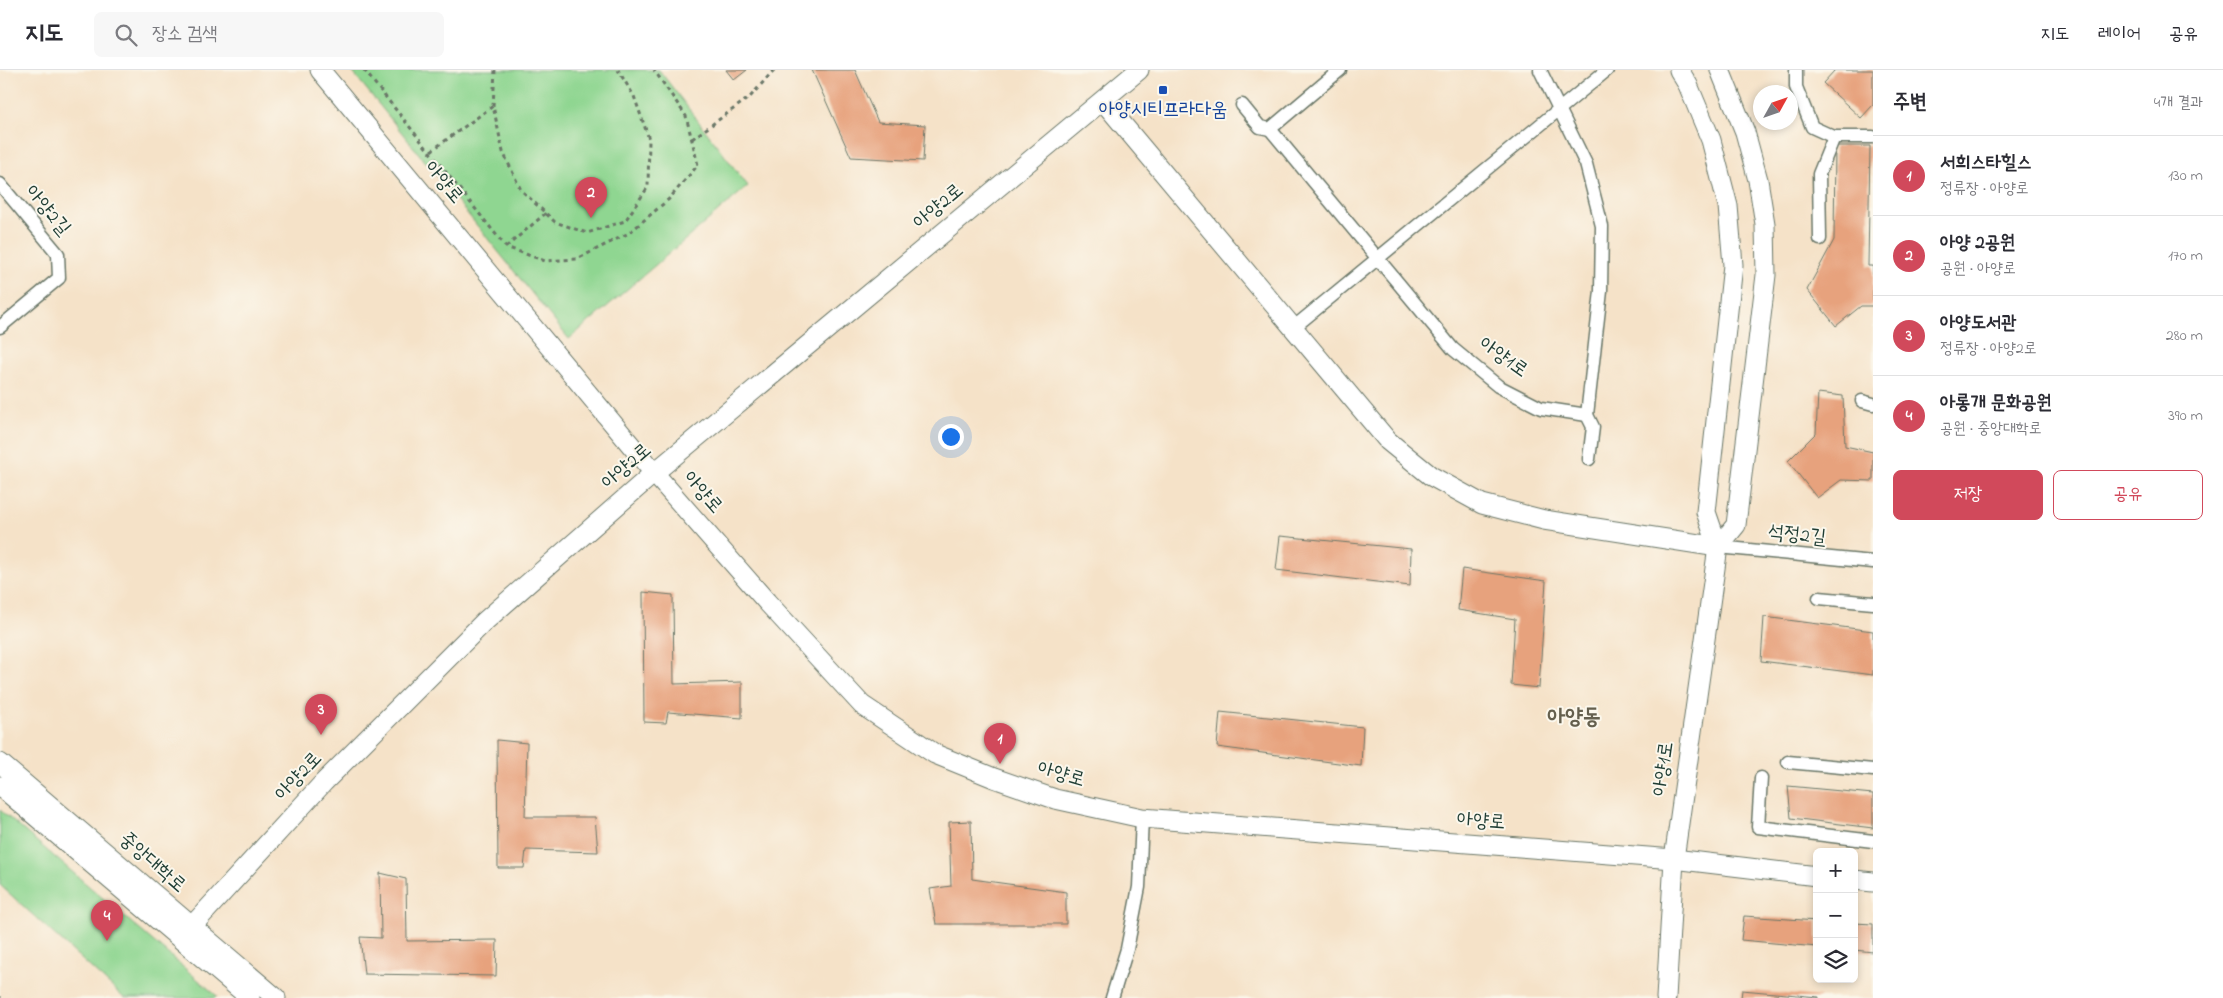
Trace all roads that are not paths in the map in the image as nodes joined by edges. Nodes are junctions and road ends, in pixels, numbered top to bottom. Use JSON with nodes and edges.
{"nodes":[{"id":1,"x":320,"y":70,"type":"edge"},
{"id":2,"x":1139,"y":70,"type":"edge"},
{"id":3,"x":1340,"y":70,"type":"edge"},
{"id":4,"x":1540,"y":70,"type":"edge"},
{"id":5,"x":1606,"y":70,"type":"edge"},
{"id":6,"x":1679,"y":70,"type":"edge"},
{"id":7,"x":1720,"y":70,"type":"edge"},
{"id":8,"x":1796,"y":70,"type":"edge"},
{"id":9,"x":1102,"y":100,"type":"junction"},
{"id":10,"x":1242,"y":106,"type":"dead end"},
{"id":11,"x":1560,"y":107,"type":"junction"},
{"id":12,"x":1270,"y":129,"type":"junction"},
{"id":13,"x":1834,"y":137,"type":"junction"},
{"id":14,"x":1873,"y":137,"type":"edge"},
{"id":15,"x":0,"y":184,"type":"edge"},
{"id":16,"x":1820,"y":239,"type":"dead end"},
{"id":17,"x":1377,"y":259,"type":"junction"},
{"id":18,"x":0,"y":327,"type":"edge"},
{"id":19,"x":1293,"y":328,"type":"junction"},
{"id":20,"x":1587,"y":415,"type":"junction"},
{"id":21,"x":1589,"y":459,"type":"dead end"},
{"id":22,"x":654,"y":473,"type":"junction"},
{"id":23,"x":1718,"y":547,"type":"junction"},
{"id":24,"x":1873,"y":562,"type":"edge"},
{"id":25,"x":1819,"y":598,"type":"dead end"},
{"id":26,"x":1873,"y":603,"type":"edge"},
{"id":27,"x":1788,"y":762,"type":"dead end"},
{"id":28,"x":0,"y":763,"type":"edge"},
{"id":29,"x":1873,"y":770,"type":"edge"},
{"id":30,"x":1761,"y":778,"type":"dead end"},
{"id":31,"x":0,"y":786,"type":"edge"},
{"id":32,"x":1142,"y":818,"type":"junction"},
{"id":33,"x":1873,"y":841,"type":"edge"},
{"id":34,"x":1674,"y":859,"type":"junction"},
{"id":35,"x":1813,"y":876,"type":"edge"},
{"id":36,"x":1858,"y":880,"type":"edge"},
{"id":37,"x":1873,"y":882,"type":"edge"},
{"id":38,"x":186,"y":932,"type":"junction"},
{"id":39,"x":250,"y":998,"type":"edge"},
{"id":40,"x":276,"y":998,"type":"edge"},
{"id":41,"x":1112,"y":998,"type":"edge"},
{"id":42,"x":1666,"y":998,"type":"edge"}],
"edges":[{"from":1,"to":22,"type":"street","name":"아양로"},
{"from":2,"to":9,"type":"street","name":"아양2로"},
{"from":3,"to":12,"type":"street"},
{"from":4,"to":11,"type":"street"},
{"from":5,"to":11,"type":"street"},
{"from":6,"to":23,"type":"street","name":"아양1로"},
{"from":7,"to":23,"type":"street"},
{"from":8,"to":13,"type":"street"},
{"from":9,"to":19,"type":"street"},
{"from":9,"to":22,"type":"street","name":"아양2로"},
{"from":10,"to":12,"type":"street","name":"아양1로"},
{"from":11,"to":17,"type":"street"},
{"from":11,"to":20,"type":"street"},
{"from":12,"to":17,"type":"street","name":"아양1로"},
{"from":13,"to":14,"type":"street"},
{"from":13,"to":16,"type":"street"},
{"from":15,"to":18,"type":"street","name":"아양2길"},
{"from":17,"to":19,"type":"street"},
{"from":17,"to":20,"type":"street","name":"아양1로"},
{"from":19,"to":23,"type":"street"},
{"from":20,"to":21,"type":"street"},
{"from":22,"to":32,"type":"street","name":"아양로"},
{"from":22,"to":38,"type":"street","name":"아양2로"},
{"from":23,"to":24,"type":"street","name":"석정2길"},
{"from":23,"to":34,"type":"street","name":"아양1로"},
{"from":25,"to":26,"type":"street"},
{"from":27,"to":29,"type":"street"},
{"from":28,"to":38,"type":"street","name":"중앙대학로"},
{"from":30,"to":33,"type":"street"},
{"from":31,"to":38,"type":"street","name":"중앙대학로"},
{"from":32,"to":34,"type":"street","name":"아양로"},
{"from":32,"to":41,"type":"street"},
{"from":34,"to":35,"type":"street","name":"아양로"},
{"from":34,"to":42,"type":"street","name":"아양1로"},
{"from":36,"to":37,"type":"street"},
{"from":38,"to":39,"type":"street","name":"중앙대학로"},
{"from":38,"to":40,"type":"street","name":"중앙대학로"}]}
